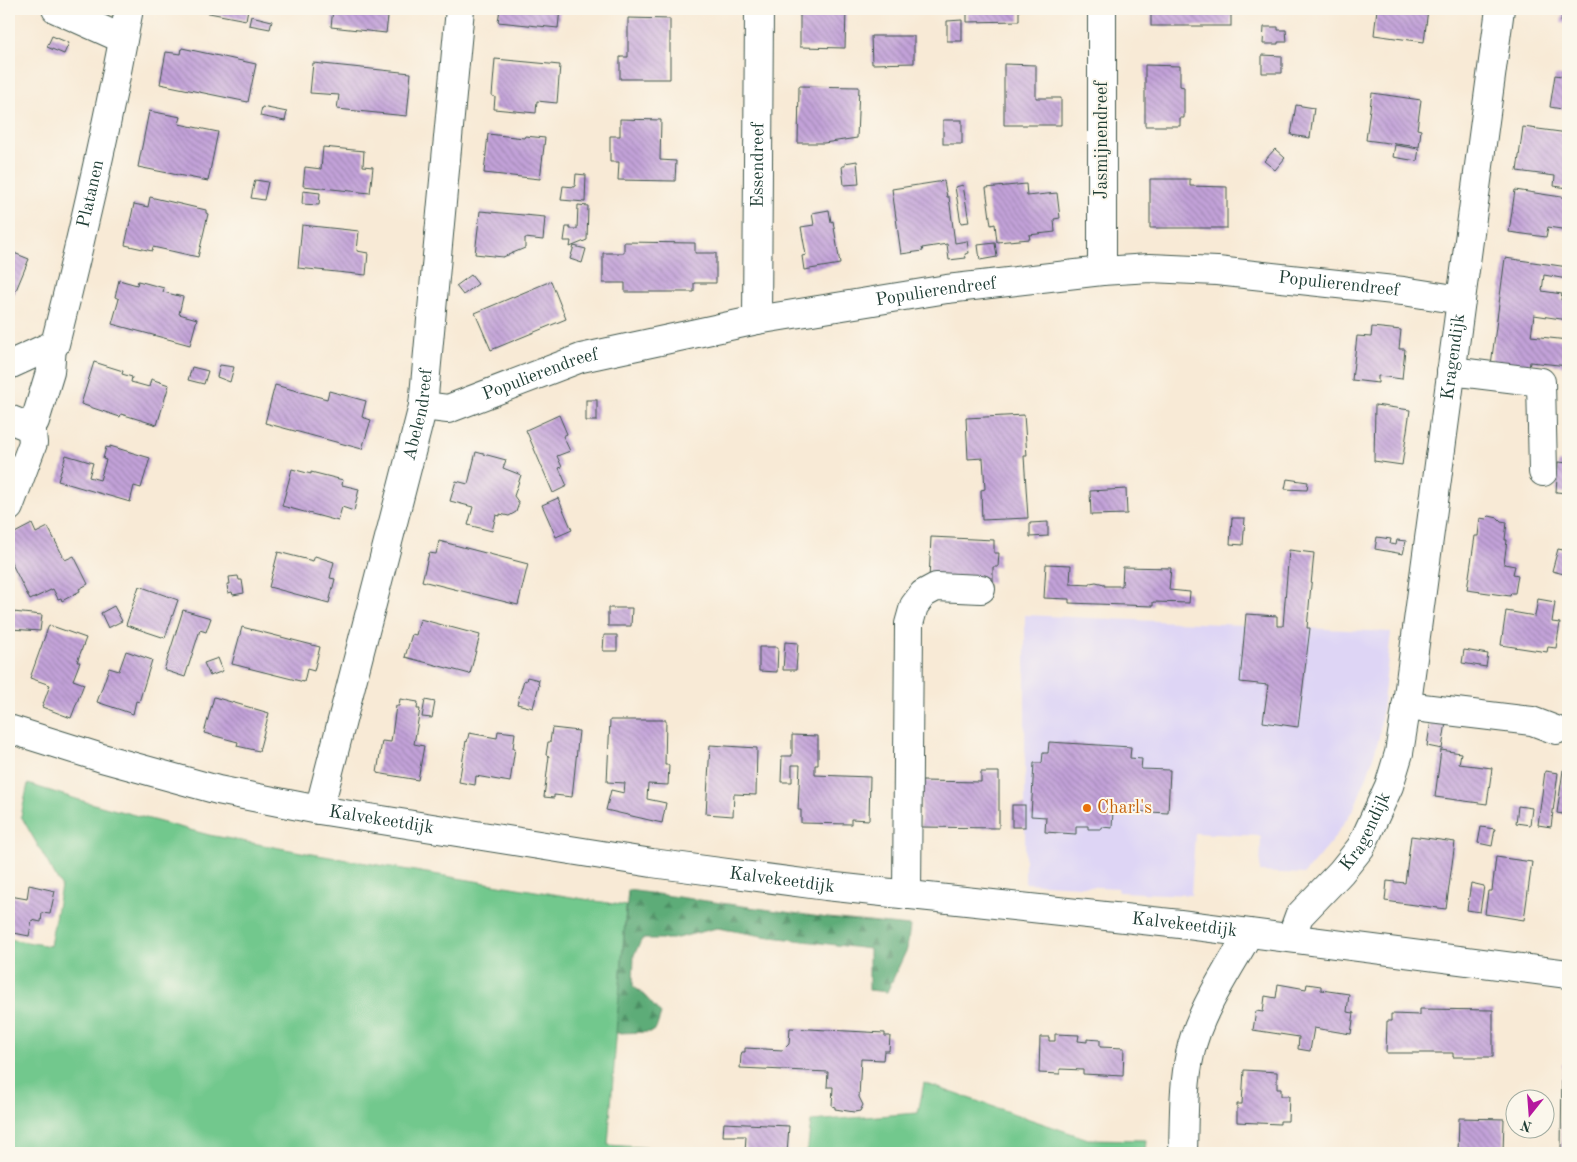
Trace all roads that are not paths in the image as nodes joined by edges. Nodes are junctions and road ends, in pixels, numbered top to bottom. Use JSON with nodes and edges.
{"nodes":[{"id":1,"x":56,"y":9,"type":"edge"},
{"id":2,"x":129,"y":9,"type":"edge"},
{"id":3,"x":460,"y":9,"type":"edge"},
{"id":4,"x":759,"y":9,"type":"edge"},
{"id":5,"x":1102,"y":9,"type":"edge"},
{"id":6,"x":1500,"y":9,"type":"edge"},
{"id":7,"x":123,"y":39,"type":"junction"},
{"id":8,"x":1102,"y":271,"type":"junction"},
{"id":9,"x":1461,"y":300,"type":"junction"},
{"id":10,"x":757,"y":320,"type":"junction"},
{"id":11,"x":52,"y":346,"type":"junction"},
{"id":12,"x":9,"y":366,"type":"edge"},
{"id":13,"x":1451,"y":371,"type":"junction"},
{"id":14,"x":423,"y":406,"type":"junction"},
{"id":15,"x":20,"y":421,"type":"edge"},
{"id":16,"x":1543,"y":472,"type":"dead end"},
{"id":17,"x":9,"y":507,"type":"edge"},
{"id":18,"x":981,"y":589,"type":"dead end"},
{"id":19,"x":1406,"y":706,"type":"junction"},
{"id":20,"x":9,"y":729,"type":"edge"},
{"id":21,"x":1556,"y":730,"type":"dead end"},
{"id":22,"x":319,"y":810,"type":"junction"},
{"id":23,"x":907,"y":895,"type":"junction"},
{"id":24,"x":1249,"y":933,"type":"junction"},
{"id":25,"x":1291,"y":938,"type":"junction"},
{"id":26,"x":1567,"y":975,"type":"edge"},
{"id":27,"x":1183,"y":1153,"type":"edge"}],
"edges":[{"from":1,"to":7,"type":"street"},
{"from":2,"to":7,"type":"street","name":"Platanen"},
{"from":3,"to":14,"type":"street","name":"Abelendreef"},
{"from":4,"to":10,"type":"street","name":"Essendreef"},
{"from":5,"to":8,"type":"street","name":"Jasmijnendreef"},
{"from":6,"to":9,"type":"street","name":"Kragendijk"},
{"from":7,"to":11,"type":"street","name":"Platanen"},
{"from":8,"to":9,"type":"street","name":"Populierendreef"},
{"from":8,"to":10,"type":"street","name":"Populierendreef"},
{"from":9,"to":13,"type":"street","name":"Kragendijk"},
{"from":10,"to":14,"type":"street","name":"Populierendreef"},
{"from":11,"to":12,"type":"street"},
{"from":11,"to":15,"type":"street","name":"Platanen"},
{"from":13,"to":16,"type":"street"},
{"from":13,"to":19,"type":"street","name":"Kragendijk"},
{"from":14,"to":22,"type":"street","name":"Abelendreef"},
{"from":15,"to":17,"type":"street"},
{"from":18,"to":23,"type":"street"},
{"from":19,"to":21,"type":"street"},
{"from":19,"to":25,"type":"street","name":"Kragendijk"},
{"from":20,"to":22,"type":"street","name":"Kalvekeetdijk"},
{"from":22,"to":23,"type":"street","name":"Kalvekeetdijk"},
{"from":23,"to":24,"type":"street","name":"Kalvekeetdijk"},
{"from":24,"to":25,"type":"street","name":"Kalvekeetdijk"},
{"from":24,"to":27,"type":"street"},
{"from":25,"to":26,"type":"street","name":"Kalvekeetdijk"}]}
